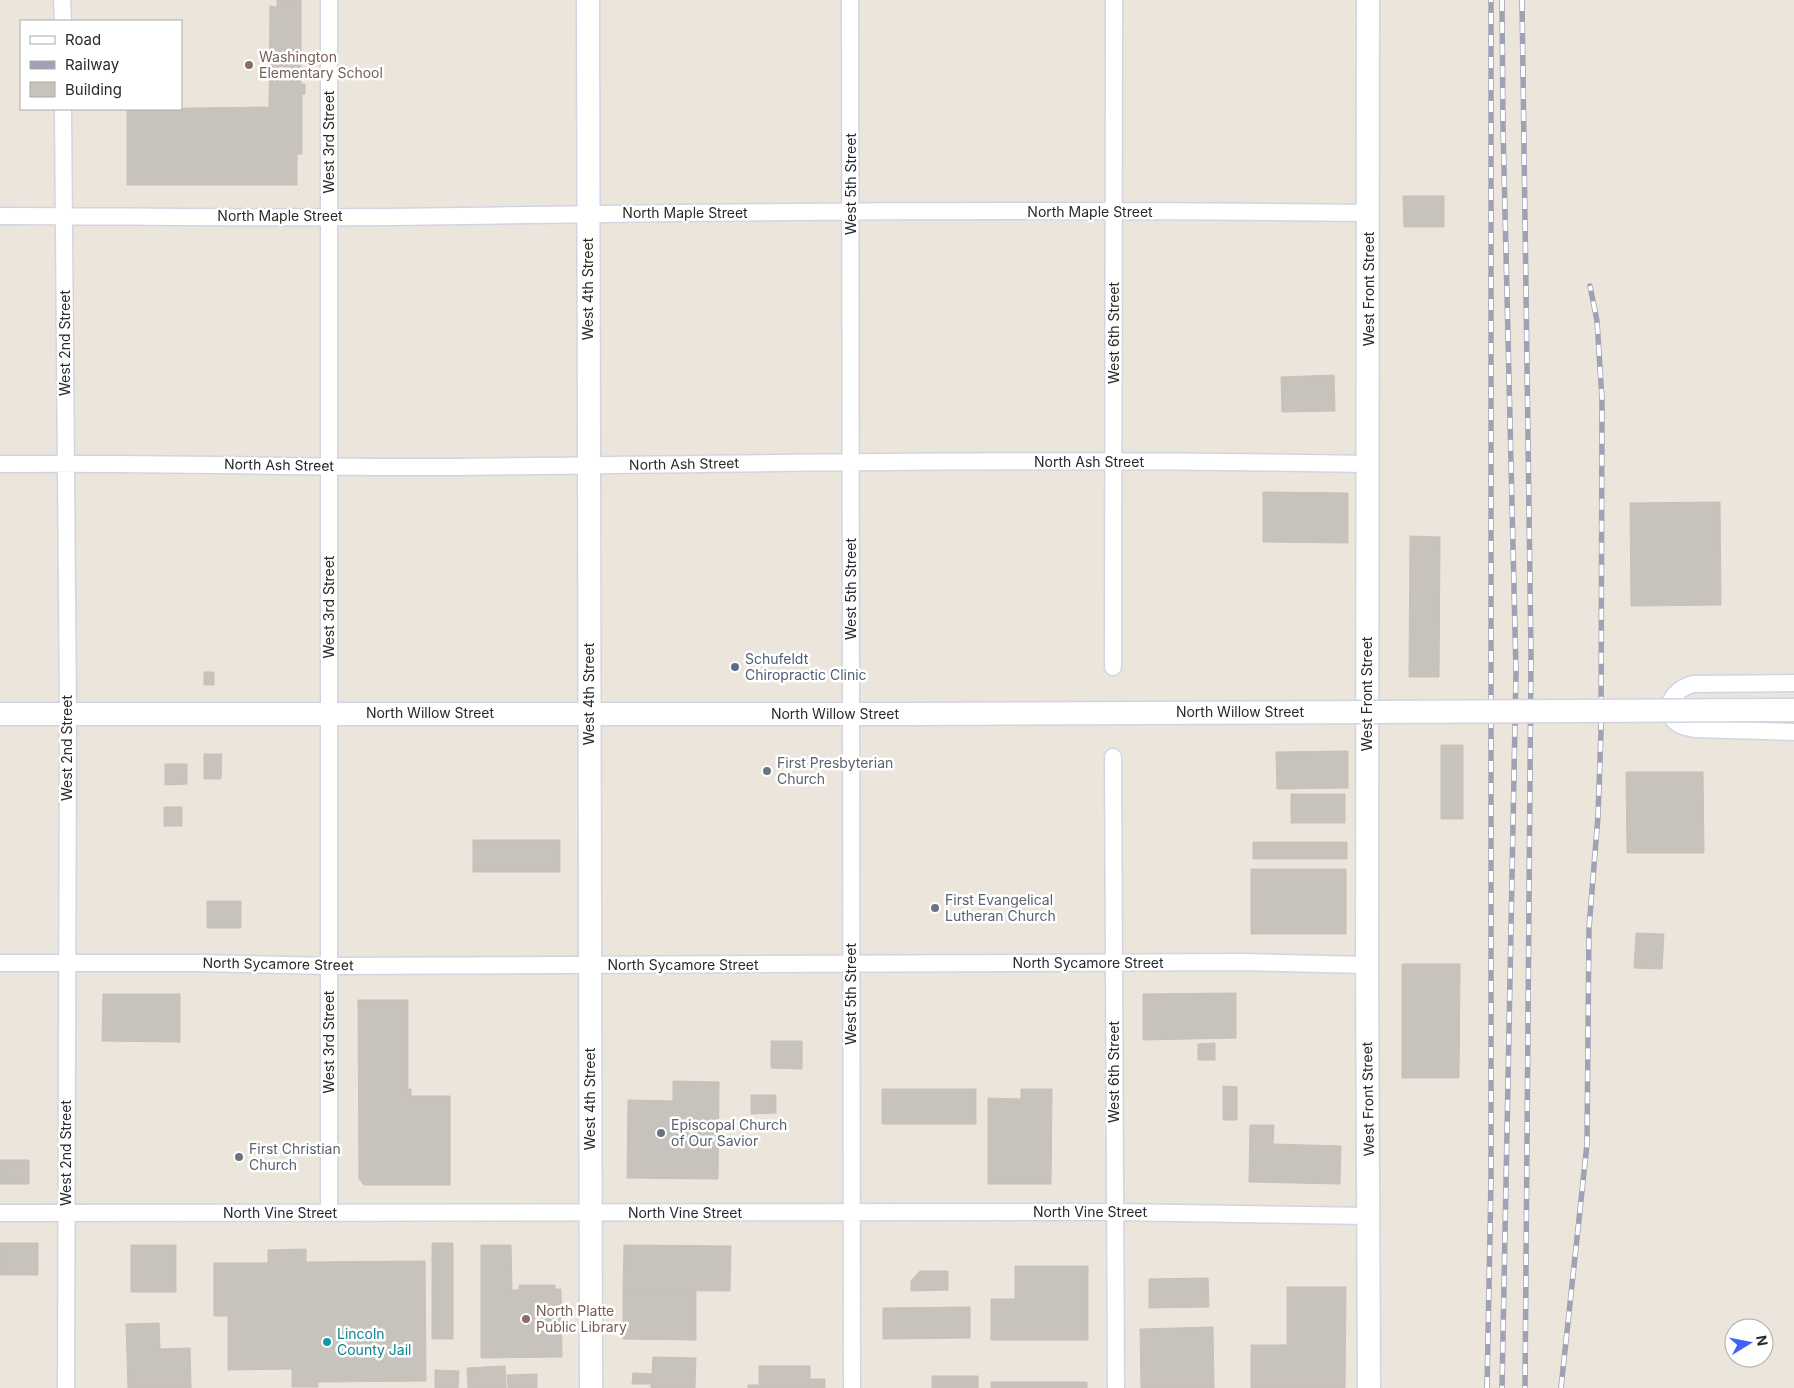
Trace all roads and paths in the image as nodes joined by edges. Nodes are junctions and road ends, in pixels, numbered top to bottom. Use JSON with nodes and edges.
{"nodes":[{"id":1,"x":62,"y":0,"type":"edge"},
{"id":2,"x":329,"y":0,"type":"edge"},
{"id":3,"x":588,"y":0,"type":"edge"},
{"id":4,"x":850,"y":0,"type":"edge"},
{"id":5,"x":1114,"y":0,"type":"edge"},
{"id":6,"x":1368,"y":0,"type":"edge"},
{"id":7,"x":62,"y":20,"type":"edge"},
{"id":8,"x":63,"y":110,"type":"edge"},
{"id":9,"x":1114,"y":212,"type":"junction"},
{"id":10,"x":588,"y":213,"type":"junction"},
{"id":11,"x":851,"y":213,"type":"junction"},
{"id":12,"x":1369,"y":213,"type":"junction"},
{"id":13,"x":0,"y":216,"type":"edge"},
{"id":14,"x":64,"y":216,"type":"junction"},
{"id":15,"x":329,"y":216,"type":"junction"},
{"id":16,"x":851,"y":462,"type":"junction"},
{"id":17,"x":1113,"y":462,"type":"junction"},
{"id":18,"x":66,"y":463,"type":"junction"},
{"id":19,"x":0,"y":464,"type":"edge"},
{"id":20,"x":588,"y":464,"type":"junction"},
{"id":21,"x":1368,"y":464,"type":"junction"},
{"id":22,"x":330,"y":465,"type":"junction"},
{"id":23,"x":1113,"y":667,"type":"dead end"},
{"id":24,"x":1794,"y":683,"type":"edge"},
{"id":25,"x":1263,"y":708,"type":"dead end"},
{"id":26,"x":1367,"y":708,"type":"junction"},
{"id":27,"x":1794,"y":710,"type":"edge"},
{"id":28,"x":329,"y":713,"type":"junction"},
{"id":29,"x":0,"y":714,"type":"edge"},
{"id":30,"x":68,"y":714,"type":"junction"},
{"id":31,"x":589,"y":714,"type":"junction"},
{"id":32,"x":851,"y":714,"type":"junction"},
{"id":33,"x":1794,"y":732,"type":"edge"},
{"id":34,"x":1113,"y":756,"type":"dead end"},
{"id":35,"x":67,"y":962,"type":"junction"},
{"id":36,"x":1113,"y":962,"type":"junction"},
{"id":37,"x":0,"y":964,"type":"edge"},
{"id":38,"x":590,"y":965,"type":"junction"},
{"id":39,"x":851,"y":965,"type":"junction"},
{"id":40,"x":1366,"y":965,"type":"junction"},
{"id":41,"x":329,"y":966,"type":"junction"},
{"id":42,"x":66,"y":1212,"type":"junction"},
{"id":43,"x":1114,"y":1212,"type":"junction"},
{"id":44,"x":0,"y":1213,"type":"edge"},
{"id":45,"x":329,"y":1213,"type":"junction"},
{"id":46,"x":851,"y":1213,"type":"junction"},
{"id":47,"x":590,"y":1214,"type":"junction"},
{"id":48,"x":1369,"y":1216,"type":"junction"},
{"id":49,"x":66,"y":1388,"type":"edge"},
{"id":50,"x":590,"y":1388,"type":"edge"},
{"id":51,"x":852,"y":1388,"type":"edge"},
{"id":52,"x":1116,"y":1388,"type":"edge"},
{"id":53,"x":1369,"y":1388,"type":"edge"}],
"edges":[{"from":1,"to":7,"type":"street"},
{"from":2,"to":15,"type":"street","name":"West 3rd Street"},
{"from":3,"to":10,"type":"main road","name":"West 4th Street"},
{"from":4,"to":11,"type":"street","name":"West 5th Street"},
{"from":5,"to":9,"type":"street","name":"West 6th Street"},
{"from":6,"to":12,"type":"main road","name":"West Front Street"},
{"from":8,"to":14,"type":"street","name":"West 2nd Street"},
{"from":9,"to":11,"type":"street","name":"North Maple Street"},
{"from":9,"to":12,"type":"street","name":"North Maple Street"},
{"from":9,"to":17,"type":"street","name":"West 6th Street"},
{"from":10,"to":11,"type":"street","name":"North Maple Street"},
{"from":10,"to":15,"type":"street","name":"North Maple Street"},
{"from":10,"to":20,"type":"main road","name":"West 4th Street"},
{"from":11,"to":16,"type":"street","name":"West 5th Street"},
{"from":12,"to":21,"type":"main road","name":"West Front Street"},
{"from":13,"to":14,"type":"street","name":"North Maple Street"},
{"from":14,"to":15,"type":"street","name":"North Maple Street"},
{"from":14,"to":18,"type":"street","name":"West 2nd Street"},
{"from":15,"to":22,"type":"street","name":"West 3rd Street"},
{"from":16,"to":17,"type":"street","name":"North Ash Street"},
{"from":16,"to":20,"type":"street","name":"North Ash Street"},
{"from":16,"to":32,"type":"street","name":"West 5th Street"},
{"from":17,"to":21,"type":"street","name":"North Ash Street"},
{"from":17,"to":23,"type":"street","name":"West 6th Street"},
{"from":18,"to":19,"type":"street","name":"North Ash Street"},
{"from":18,"to":22,"type":"street","name":"North Ash Street"},
{"from":18,"to":30,"type":"street","name":"West 2nd Street"},
{"from":20,"to":22,"type":"street","name":"North Ash Street"},
{"from":20,"to":31,"type":"main road","name":"West 4th Street"},
{"from":21,"to":26,"type":"main road","name":"West Front Street"},
{"from":22,"to":28,"type":"street","name":"West 3rd Street"},
{"from":24,"to":33,"type":"street"},
{"from":25,"to":26,"type":"street","name":"North Willow Street"},
{"from":26,"to":40,"type":"main road","name":"West Front Street"},
{"from":27,"to":32,"type":"main road","name":"North Willow Street","bridge":true},
{"from":28,"to":30,"type":"main road","name":"North Willow Street"},
{"from":28,"to":31,"type":"main road","name":"North Willow Street"},
{"from":28,"to":41,"type":"street","name":"West 3rd Street"},
{"from":29,"to":30,"type":"main road","name":"North Willow Street"},
{"from":30,"to":35,"type":"street","name":"West 2nd Street"},
{"from":31,"to":32,"type":"main road","name":"North Willow Street"},
{"from":31,"to":38,"type":"main road","name":"West 4th Street"},
{"from":32,"to":39,"type":"street","name":"West 5th Street"},
{"from":34,"to":36,"type":"street","name":"West 6th Street"},
{"from":35,"to":37,"type":"street","name":"North Sycamore Street"},
{"from":35,"to":41,"type":"street","name":"North Sycamore Street"},
{"from":35,"to":42,"type":"street","name":"West 2nd Street"},
{"from":36,"to":39,"type":"street","name":"North Sycamore Street"},
{"from":36,"to":40,"type":"street","name":"North Sycamore Street"},
{"from":36,"to":43,"type":"street","name":"West 6th Street"},
{"from":38,"to":39,"type":"street","name":"North Sycamore Street"},
{"from":38,"to":41,"type":"street","name":"North Sycamore Street"},
{"from":38,"to":47,"type":"main road","name":"West 4th Street"},
{"from":39,"to":46,"type":"street","name":"West 5th Street"},
{"from":40,"to":48,"type":"main road","name":"West Front Street"},
{"from":41,"to":45,"type":"street","name":"West 3rd Street"},
{"from":42,"to":44,"type":"street","name":"North Vine Street"},
{"from":42,"to":45,"type":"street","name":"North Vine Street"},
{"from":42,"to":49,"type":"street","name":"West 2nd Street"},
{"from":43,"to":46,"type":"street","name":"North Vine Street"},
{"from":43,"to":48,"type":"street","name":"North Vine Street"},
{"from":43,"to":52,"type":"street","name":"West 6th Street"},
{"from":45,"to":47,"type":"street","name":"North Vine Street"},
{"from":46,"to":47,"type":"street","name":"North Vine Street"},
{"from":46,"to":51,"type":"street","name":"West 5th Street"},
{"from":47,"to":50,"type":"main road","name":"West 4th Street"},
{"from":48,"to":53,"type":"main road","name":"West Front Street"}]}
